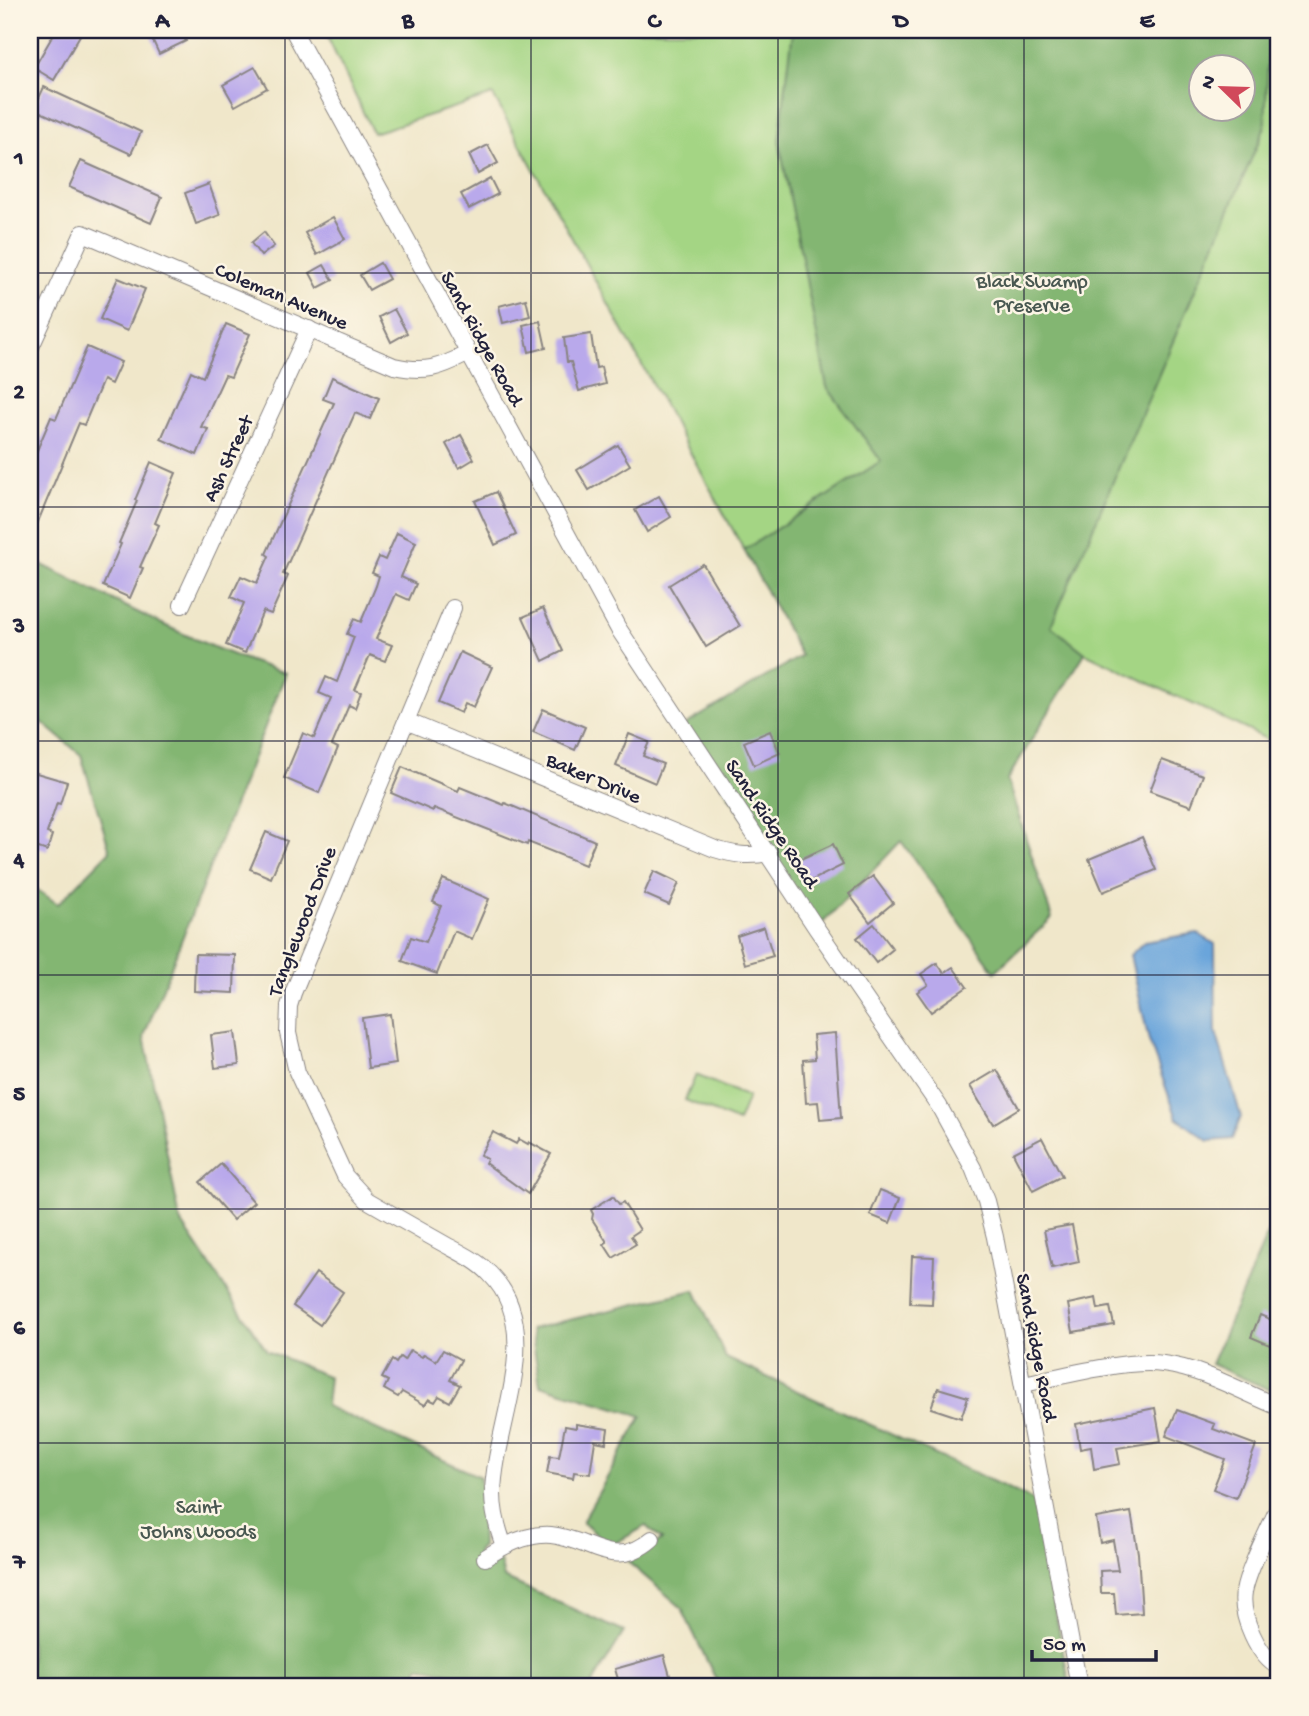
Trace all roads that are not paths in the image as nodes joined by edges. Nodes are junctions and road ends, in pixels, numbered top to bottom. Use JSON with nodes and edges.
{"nodes":[{"id":1,"x":293,"y":30,"type":"edge"},
{"id":2,"x":309,"y":329,"type":"junction"},
{"id":3,"x":30,"y":349,"type":"edge"},
{"id":4,"x":467,"y":354,"type":"junction"},
{"id":5,"x":183,"y":605,"type":"dead end"},
{"id":6,"x":453,"y":608,"type":"dead end"},
{"id":7,"x":405,"y":721,"type":"junction"},
{"id":8,"x":769,"y":853,"type":"junction"},
{"id":9,"x":1024,"y":1384,"type":"junction"},
{"id":10,"x":1279,"y":1407,"type":"edge"},
{"id":11,"x":1279,"y":1506,"type":"edge"},
{"id":12,"x":652,"y":1539,"type":"dead end"},
{"id":13,"x":504,"y":1546,"type":"junction"},
{"id":14,"x":485,"y":1558,"type":"dead end"},
{"id":15,"x":1279,"y":1667,"type":"edge"},
{"id":16,"x":1079,"y":1686,"type":"edge"}],
"edges":[{"from":1,"to":4,"type":"street","name":"Sand Ridge Road"},
{"from":2,"to":3,"type":"street","name":"Coleman Avenue"},
{"from":2,"to":4,"type":"street","name":"Coleman Avenue"},
{"from":2,"to":5,"type":"street","name":"Ash Street"},
{"from":4,"to":8,"type":"street","name":"Sand Ridge Road"},
{"from":6,"to":7,"type":"street","name":"Tanglewood Drive"},
{"from":7,"to":8,"type":"street","name":"Baker Drive"},
{"from":7,"to":13,"type":"street","name":"Tanglewood Drive"},
{"from":8,"to":9,"type":"street","name":"Sand Ridge Road"},
{"from":9,"to":10,"type":"street"},
{"from":9,"to":16,"type":"street","name":"Sand Ridge Road"},
{"from":11,"to":15,"type":"street"},
{"from":12,"to":13,"type":"street"},
{"from":13,"to":14,"type":"street"}]}
